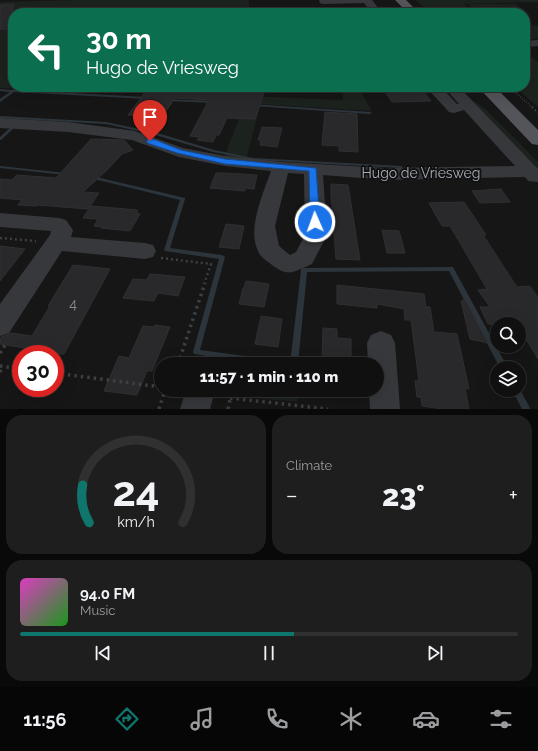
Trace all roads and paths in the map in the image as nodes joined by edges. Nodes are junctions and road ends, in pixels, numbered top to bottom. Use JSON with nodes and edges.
{"nodes":[{"id":1,"x":400,"y":0,"type":"edge"},
{"id":2,"x":323,"y":1,"type":"edge"},
{"id":3,"x":373,"y":8,"type":"edge"},
{"id":4,"x":409,"y":8,"type":"edge"},
{"id":5,"x":438,"y":92,"type":"edge"},
{"id":6,"x":456,"y":92,"type":"edge"},
{"id":7,"x":477,"y":92,"type":"edge"},
{"id":8,"x":491,"y":92,"type":"edge"},
{"id":9,"x":514,"y":92,"type":"edge"},
{"id":10,"x":471,"y":108,"type":"junction"},
{"id":11,"x":538,"y":114,"type":"edge"},
{"id":12,"x":4,"y":124,"type":"edge"},
{"id":13,"x":532,"y":135,"type":"edge"},
{"id":14,"x":281,"y":167,"type":"junction"},
{"id":15,"x":313,"y":169,"type":"junction"},
{"id":16,"x":534,"y":176,"type":"edge"},
{"id":17,"x":0,"y":220,"type":"edge"},
{"id":18,"x":0,"y":238,"type":"edge"},
{"id":19,"x":56,"y":242,"type":"junction"},
{"id":20,"x":145,"y":251,"type":"joint"},
{"id":21,"x":0,"y":325,"type":"edge"},
{"id":22,"x":381,"y":344,"type":"dead end"},
{"id":23,"x":180,"y":357,"type":"edge"},
{"id":24,"x":2,"y":366,"type":"edge"},
{"id":25,"x":12,"y":368,"type":"edge"},
{"id":26,"x":0,"y":372,"type":"edge"},
{"id":27,"x":64,"y":374,"type":"edge"},
{"id":28,"x":154,"y":386,"type":"edge"},
{"id":29,"x":163,"y":397,"type":"edge"},
{"id":30,"x":230,"y":398,"type":"joint"},
{"id":31,"x":159,"y":409,"type":"edge"},
{"id":32,"x":228,"y":409,"type":"edge"},
{"id":33,"x":328,"y":409,"type":"edge"},
{"id":34,"x":385,"y":409,"type":"edge"}],
"edges":[{"from":1,"to":4,"type":"main road"},
{"from":2,"to":3,"type":"street"},
{"from":5,"to":10,"type":"street"},
{"from":6,"to":10,"type":"street"},
{"from":7,"to":13,"type":"main road"},
{"from":8,"to":13,"type":"main road"},
{"from":9,"to":11,"type":"path"},
{"from":10,"to":16,"type":"street"},
{"from":12,"to":14,"type":"street","name":"Hugo de Vriesweg"},
{"from":14,"to":15,"type":"street","name":"Hugo de Vriesweg"},
{"from":14,"to":15,"type":"street"},
{"from":15,"to":16,"type":"street","name":"Hugo de Vriesweg"},
{"from":17,"to":19,"type":"street"},
{"from":18,"to":19,"type":"path"},
{"from":19,"to":20,"type":"street"},
{"from":19,"to":21,"type":"street"},
{"from":20,"to":23,"type":"path"},
{"from":22,"to":34,"type":"street"},
{"from":24,"to":25,"type":"path"},
{"from":24,"to":26,"type":"path"},
{"from":27,"to":28,"type":"path"},
{"from":29,"to":31,"type":"path"},
{"from":30,"to":32,"type":"path"},
{"from":30,"to":33,"type":"path"}]}
